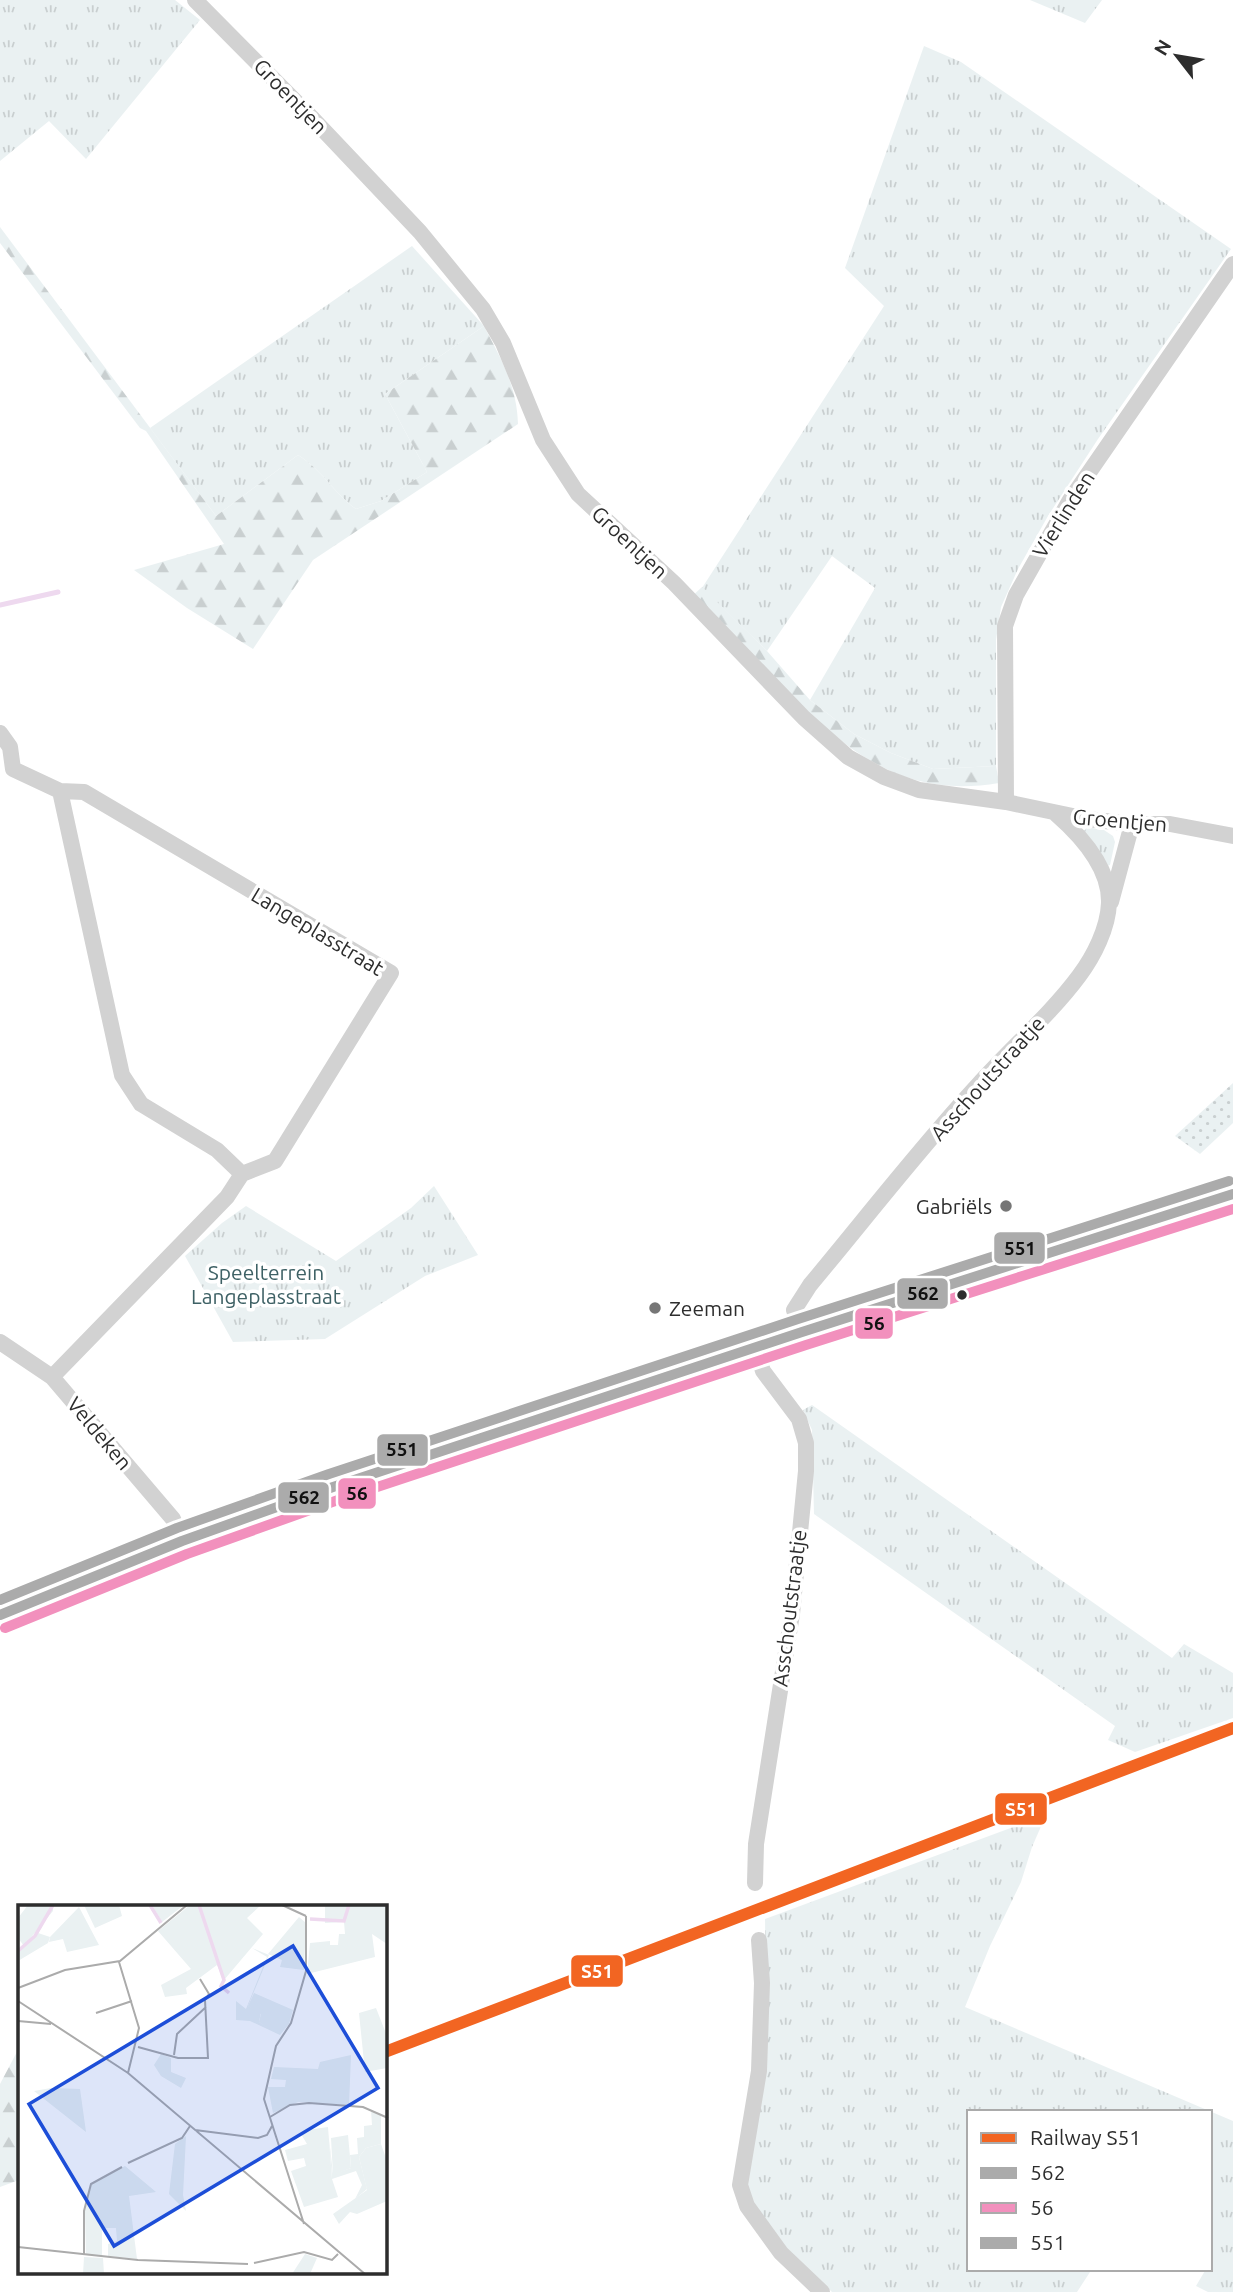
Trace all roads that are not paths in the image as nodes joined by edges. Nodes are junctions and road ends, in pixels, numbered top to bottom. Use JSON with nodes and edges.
{"nodes":[{"id":1,"x":195,"y":0,"type":"edge"},
{"id":2,"x":1233,"y":264,"type":"edge"},
{"id":3,"x":0,"y":733,"type":"edge"},
{"id":4,"x":6,"y":773,"type":"edge"},
{"id":5,"x":60,"y":791,"type":"junction"},
{"id":6,"x":1006,"y":802,"type":"junction"},
{"id":7,"x":1056,"y":814,"type":"junction"},
{"id":8,"x":1132,"y":824,"type":"junction"},
{"id":9,"x":1233,"y":836,"type":"edge"},
{"id":10,"x":1107,"y":915,"type":"junction"},
{"id":11,"x":242,"y":1174,"type":"junction"},
{"id":12,"x":1225,"y":1197,"type":"edge"},
{"id":13,"x":802,"y":1332,"type":"junction"},
{"id":14,"x":0,"y":1342,"type":"edge"},
{"id":15,"x":755,"y":1347,"type":"junction"},
{"id":16,"x":52,"y":1377,"type":"junction"},
{"id":17,"x":182,"y":1541,"type":"junction"},
{"id":18,"x":0,"y":1615,"type":"edge"},
{"id":19,"x":755,"y":1883,"type":"dead end"},
{"id":20,"x":759,"y":1940,"type":"dead end"},
{"id":21,"x":822,"y":2292,"type":"edge"}],
"edges":[{"from":1,"to":6,"type":"street","name":"Groentjen"},
{"from":2,"to":6,"type":"street","name":"Vierlinden"},
{"from":3,"to":4,"type":"street","name":"Langeplasstraat"},
{"from":4,"to":5,"type":"street","name":"Langeplasstraat"},
{"from":5,"to":11,"type":"street"},
{"from":5,"to":11,"type":"street","name":"Langeplasstraat"},
{"from":6,"to":7,"type":"street","name":"Groentjen"},
{"from":7,"to":8,"type":"street","name":"Groentjen"},
{"from":7,"to":10,"type":"street","name":"Asschoutstraatje"},
{"from":8,"to":9,"type":"street","name":"Groentjen"},
{"from":8,"to":10,"type":"street"},
{"from":10,"to":13,"type":"street","name":"Asschoutstraatje"},
{"from":11,"to":16,"type":"street"},
{"from":12,"to":13,"type":"main road"},
{"from":13,"to":15,"type":"main road"},
{"from":14,"to":16,"type":"street","name":"Veldeken"},
{"from":15,"to":17,"type":"main road"},
{"from":15,"to":19,"type":"street","name":"Asschoutstraatje"},
{"from":16,"to":17,"type":"street","name":"Veldeken"},
{"from":17,"to":18,"type":"main road"},
{"from":20,"to":21,"type":"street"}]}
